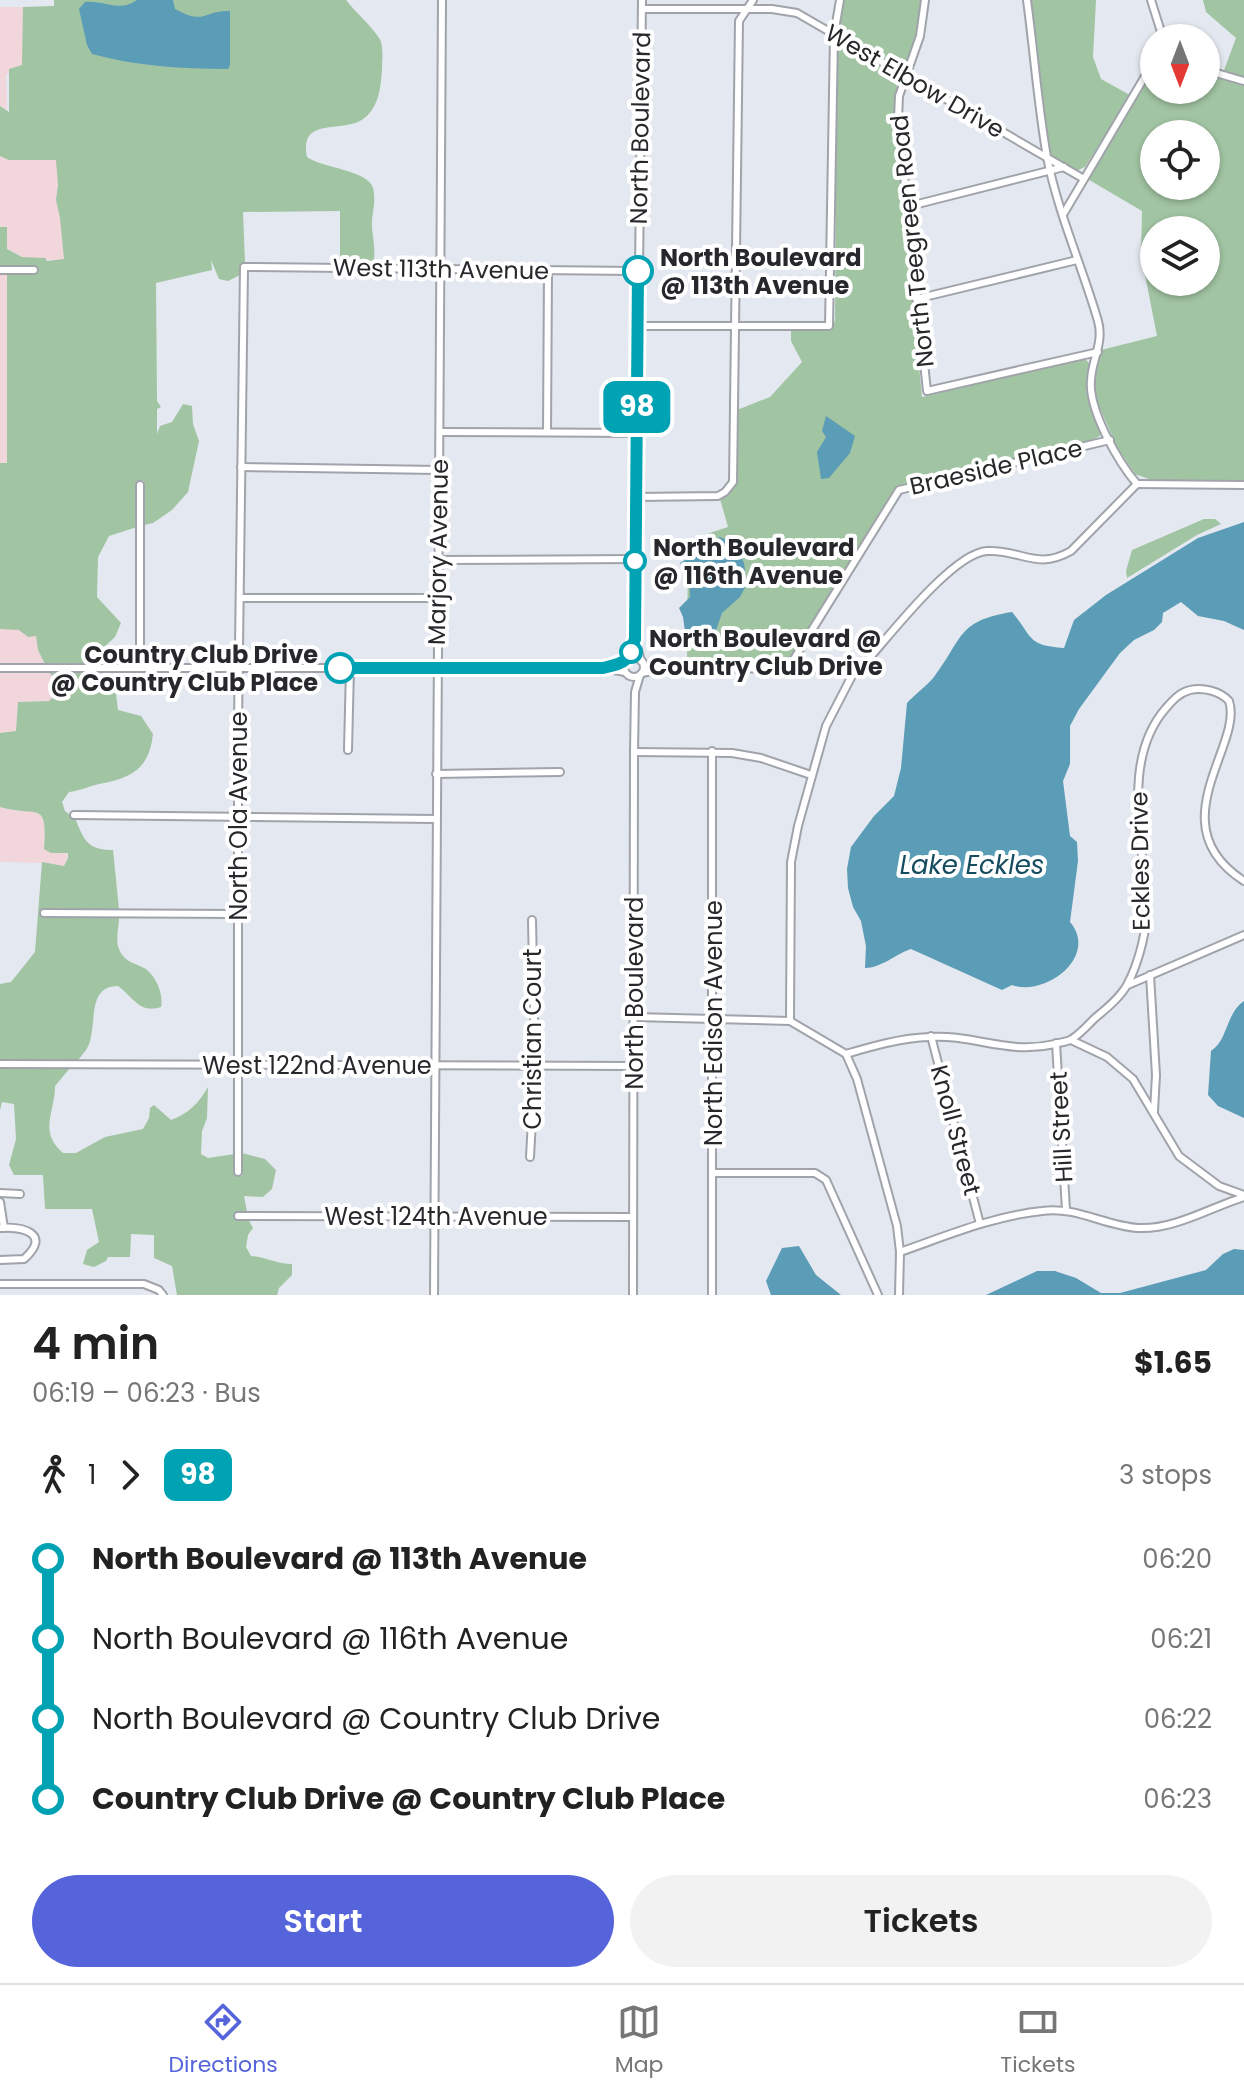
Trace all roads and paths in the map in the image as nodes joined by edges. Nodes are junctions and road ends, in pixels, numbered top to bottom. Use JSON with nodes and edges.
{"nodes":[{"id":1,"x":442,"y":0,"type":"edge"},
{"id":2,"x":642,"y":0,"type":"edge"},
{"id":3,"x":753,"y":0,"type":"edge"},
{"id":4,"x":840,"y":0,"type":"edge"},
{"id":5,"x":925,"y":0,"type":"edge"},
{"id":6,"x":1027,"y":0,"type":"edge"},
{"id":7,"x":1151,"y":0,"type":"edge"},
{"id":8,"x":642,"y":9,"type":"junction"},
{"id":9,"x":744,"y":10,"type":"junction"},
{"id":10,"x":1159,"y":24,"type":"edge"},
{"id":11,"x":834,"y":35,"type":"junction"},
{"id":12,"x":1220,"y":74,"type":"edge"},
{"id":13,"x":905,"y":76,"type":"junction"},
{"id":14,"x":1244,"y":81,"type":"edge"},
{"id":15,"x":1140,"y":85,"type":"edge"},
{"id":16,"x":1047,"y":157,"type":"junction"},
{"id":17,"x":1064,"y":167,"type":"junction"},
{"id":18,"x":1051,"y":171,"type":"junction"},
{"id":19,"x":1084,"y":179,"type":"junction"},
{"id":20,"x":906,"y":207,"type":"junction"},
{"id":21,"x":1064,"y":214,"type":"junction"},
{"id":22,"x":1077,"y":260,"type":"junction"},
{"id":23,"x":244,"y":267,"type":"joint"},
{"id":24,"x":441,"y":269,"type":"junction"},
{"id":25,"x":0,"y":270,"type":"edge"},
{"id":26,"x":34,"y":270,"type":"dead end"},
{"id":27,"x":548,"y":270,"type":"junction"},
{"id":28,"x":638,"y":271,"type":"junction"},
{"id":29,"x":916,"y":299,"type":"junction"},
{"id":30,"x":638,"y":326,"type":"junction"},
{"id":31,"x":735,"y":327,"type":"junction"},
{"id":32,"x":1098,"y":352,"type":"junction"},
{"id":33,"x":440,"y":432,"type":"junction"},
{"id":34,"x":547,"y":432,"type":"junction"},
{"id":35,"x":637,"y":433,"type":"junction"},
{"id":36,"x":1110,"y":440,"type":"junction"},
{"id":37,"x":241,"y":467,"type":"junction"},
{"id":38,"x":439,"y":470,"type":"junction"},
{"id":39,"x":1137,"y":484,"type":"junction"},
{"id":40,"x":140,"y":485,"type":"dead end"},
{"id":41,"x":1244,"y":485,"type":"edge"},
{"id":42,"x":636,"y":497,"type":"junction"},
{"id":43,"x":635,"y":559,"type":"junction"},
{"id":44,"x":437,"y":560,"type":"junction"},
{"id":45,"x":240,"y":598,"type":"junction"},
{"id":46,"x":437,"y":598,"type":"junction"},
{"id":47,"x":635,"y":639,"type":"junction"},
{"id":48,"x":627,"y":661,"type":"junction"},
{"id":49,"x":641,"y":661,"type":"junction"},
{"id":50,"x":857,"y":666,"type":"junction"},
{"id":51,"x":789,"y":667,"type":"junction"},
{"id":52,"x":0,"y":668,"type":"edge"},
{"id":53,"x":140,"y":668,"type":"junction"},
{"id":54,"x":239,"y":668,"type":"junction"},
{"id":55,"x":350,"y":668,"type":"junction"},
{"id":56,"x":437,"y":668,"type":"junction"},
{"id":57,"x":603,"y":668,"type":"junction"},
{"id":58,"x":665,"y":668,"type":"junction"},
{"id":59,"x":626,"y":674,"type":"junction"},
{"id":60,"x":641,"y":674,"type":"junction"},
{"id":61,"x":635,"y":692,"type":"junction"},
{"id":62,"x":1238,"y":722,"type":"dead end"},
{"id":63,"x":348,"y":750,"type":"dead end"},
{"id":64,"x":712,"y":751,"type":"junction"},
{"id":65,"x":634,"y":752,"type":"junction"},
{"id":66,"x":1229,"y":756,"type":"dead end"},
{"id":67,"x":560,"y":772,"type":"dead end"},
{"id":68,"x":436,"y":774,"type":"junction"},
{"id":69,"x":811,"y":775,"type":"junction"},
{"id":70,"x":74,"y":815,"type":"dead end"},
{"id":71,"x":239,"y":815,"type":"junction"},
{"id":72,"x":436,"y":819,"type":"junction"},
{"id":73,"x":1244,"y":881,"type":"edge"},
{"id":74,"x":44,"y":913,"type":"dead end"},
{"id":75,"x":237,"y":914,"type":"junction"},
{"id":76,"x":532,"y":920,"type":"dead end"},
{"id":77,"x":1244,"y":935,"type":"edge"},
{"id":78,"x":1150,"y":975,"type":"junction"},
{"id":79,"x":1128,"y":985,"type":"junction"},
{"id":80,"x":634,"y":1017,"type":"junction"},
{"id":81,"x":713,"y":1017,"type":"junction"},
{"id":82,"x":790,"y":1021,"type":"junction"},
{"id":83,"x":931,"y":1036,"type":"junction"},
{"id":84,"x":1071,"y":1040,"type":"junction"},
{"id":85,"x":1056,"y":1043,"type":"junction"},
{"id":86,"x":846,"y":1054,"type":"junction"},
{"id":87,"x":0,"y":1064,"type":"edge"},
{"id":88,"x":238,"y":1064,"type":"junction"},
{"id":89,"x":435,"y":1065,"type":"junction"},
{"id":90,"x":535,"y":1066,"type":"junction"},
{"id":91,"x":634,"y":1066,"type":"junction"},
{"id":92,"x":1154,"y":1111,"type":"junction"},
{"id":93,"x":530,"y":1157,"type":"dead end"},
{"id":94,"x":238,"y":1172,"type":"dead end"},
{"id":95,"x":713,"y":1173,"type":"junction"},
{"id":96,"x":0,"y":1193,"type":"edge"},
{"id":97,"x":20,"y":1194,"type":"dead end"},
{"id":98,"x":1244,"y":1196,"type":"edge"},
{"id":99,"x":0,"y":1202,"type":"edge"},
{"id":100,"x":1066,"y":1210,"type":"junction"},
{"id":101,"x":434,"y":1215,"type":"junction"},
{"id":102,"x":238,"y":1216,"type":"dead end"},
{"id":103,"x":633,"y":1217,"type":"junction"},
{"id":104,"x":980,"y":1224,"type":"junction"},
{"id":105,"x":2,"y":1228,"type":"edge"},
{"id":106,"x":900,"y":1252,"type":"junction"},
{"id":107,"x":0,"y":1260,"type":"edge"},
{"id":108,"x":0,"y":1284,"type":"edge"},
{"id":109,"x":163,"y":1295,"type":"edge"},
{"id":110,"x":434,"y":1295,"type":"edge"},
{"id":111,"x":633,"y":1295,"type":"edge"},
{"id":112,"x":712,"y":1295,"type":"edge"},
{"id":113,"x":878,"y":1295,"type":"edge"},
{"id":114,"x":899,"y":1295,"type":"edge"}],
"edges":[{"from":1,"to":24,"type":"street","name":"Marjory Avenue"},
{"from":2,"to":8,"type":"street","name":"North Boulevard"},
{"from":3,"to":9,"type":"street"},
{"from":4,"to":11,"type":"street"},
{"from":5,"to":13,"type":"street","name":"North Teegreen Road"},
{"from":6,"to":16,"type":"street"},
{"from":7,"to":10,"type":"street"},
{"from":8,"to":9,"type":"street","name":"West Elbow Drive"},
{"from":8,"to":28,"type":"street","name":"North Boulevard"},
{"from":9,"to":11,"type":"street","name":"West Elbow Drive"},
{"from":9,"to":31,"type":"street"},
{"from":11,"to":13,"type":"street","name":"West Elbow Drive"},
{"from":11,"to":31,"type":"street"},
{"from":12,"to":14,"type":"street"},
{"from":13,"to":16,"type":"street","name":"West Elbow Drive"},
{"from":13,"to":20,"type":"street","name":"North Teegreen Road"},
{"from":15,"to":19,"type":"street"},
{"from":16,"to":17,"type":"street","name":"West Elbow Drive"},
{"from":16,"to":18,"type":"street"},
{"from":17,"to":18,"type":"street"},
{"from":17,"to":19,"type":"street","name":"West Elbow Drive"},
{"from":18,"to":20,"type":"street"},
{"from":18,"to":21,"type":"street"},
{"from":19,"to":21,"type":"street"},
{"from":20,"to":29,"type":"street","name":"North Teegreen Road"},
{"from":21,"to":22,"type":"street"},
{"from":22,"to":29,"type":"street"},
{"from":22,"to":32,"type":"street"},
{"from":23,"to":24,"type":"street","name":"West 113th Avenue"},
{"from":23,"to":37,"type":"street","name":"North Ola Avenue"},
{"from":24,"to":27,"type":"street","name":"West 113th Avenue"},
{"from":24,"to":33,"type":"street","name":"Marjory Avenue"},
{"from":25,"to":26,"type":"street"},
{"from":27,"to":28,"type":"street","name":"West 113th Avenue"},
{"from":27,"to":34,"type":"street"},
{"from":28,"to":30,"type":"street","name":"North Boulevard"},
{"from":29,"to":32,"type":"street","name":"North Teegreen Road"},
{"from":30,"to":31,"type":"street"},
{"from":30,"to":35,"type":"street","name":"North Boulevard"},
{"from":31,"to":42,"type":"street"},
{"from":32,"to":36,"type":"street"},
{"from":33,"to":34,"type":"street"},
{"from":33,"to":38,"type":"street","name":"Marjory Avenue"},
{"from":34,"to":35,"type":"street"},
{"from":35,"to":42,"type":"street","name":"North Boulevard"},
{"from":36,"to":39,"type":"street"},
{"from":36,"to":51,"type":"street","name":"Braeside Place"},
{"from":37,"to":38,"type":"street"},
{"from":37,"to":45,"type":"street","name":"North Ola Avenue"},
{"from":38,"to":44,"type":"street","name":"Marjory Avenue"},
{"from":39,"to":41,"type":"street"},
{"from":39,"to":50,"type":"street"},
{"from":40,"to":53,"type":"street"},
{"from":42,"to":43,"type":"street","name":"North Boulevard"},
{"from":43,"to":44,"type":"street"},
{"from":43,"to":47,"type":"street","name":"North Boulevard"},
{"from":44,"to":46,"type":"street","name":"Marjory Avenue"},
{"from":45,"to":46,"type":"street"},
{"from":45,"to":54,"type":"street","name":"North Ola Avenue"},
{"from":46,"to":56,"type":"street","name":"Marjory Avenue"},
{"from":47,"to":48,"type":"street","name":"North Boulevard"},
{"from":47,"to":49,"type":"street","name":"North Boulevard"},
{"from":48,"to":49,"type":"street"},
{"from":48,"to":57,"type":"street"},
{"from":48,"to":59,"type":"street"},
{"from":49,"to":58,"type":"street"},
{"from":49,"to":60,"type":"street"},
{"from":50,"to":51,"type":"street"},
{"from":50,"to":69,"type":"street"},
{"from":51,"to":58,"type":"street"},
{"from":52,"to":53,"type":"street"},
{"from":53,"to":54,"type":"street"},
{"from":54,"to":55,"type":"street"},
{"from":54,"to":71,"type":"street","name":"North Ola Avenue"},
{"from":55,"to":56,"type":"street"},
{"from":55,"to":63,"type":"street"},
{"from":56,"to":57,"type":"street"},
{"from":56,"to":68,"type":"street","name":"Marjory Avenue"},
{"from":57,"to":59,"type":"street"},
{"from":58,"to":60,"type":"street"},
{"from":59,"to":60,"type":"street"},
{"from":59,"to":61,"type":"street","name":"North Boulevard"},
{"from":60,"to":61,"type":"street","name":"North Boulevard"},
{"from":61,"to":65,"type":"street","name":"North Boulevard"},
{"from":62,"to":79,"type":"street","name":"Eckles Drive"},
{"from":64,"to":65,"type":"street"},
{"from":64,"to":69,"type":"street"},
{"from":64,"to":81,"type":"street","name":"North Edison Avenue"},
{"from":65,"to":80,"type":"street","name":"North Boulevard"},
{"from":66,"to":73,"type":"street"},
{"from":67,"to":68,"type":"street"},
{"from":68,"to":72,"type":"street","name":"Marjory Avenue"},
{"from":69,"to":82,"type":"street"},
{"from":70,"to":71,"type":"street"},
{"from":71,"to":72,"type":"street"},
{"from":71,"to":75,"type":"street","name":"North Ola Avenue"},
{"from":72,"to":89,"type":"street","name":"Marjory Avenue"},
{"from":74,"to":75,"type":"street"},
{"from":75,"to":88,"type":"street","name":"North Ola Avenue"},
{"from":76,"to":90,"type":"street","name":"Christian Court"},
{"from":77,"to":78,"type":"street"},
{"from":78,"to":79,"type":"street"},
{"from":78,"to":92,"type":"street"},
{"from":79,"to":84,"type":"street"},
{"from":80,"to":81,"type":"street"},
{"from":80,"to":91,"type":"street","name":"North Boulevard"},
{"from":81,"to":82,"type":"street"},
{"from":81,"to":95,"type":"street","name":"North Edison Avenue"},
{"from":82,"to":86,"type":"street"},
{"from":83,"to":85,"type":"street"},
{"from":83,"to":86,"type":"street"},
{"from":83,"to":104,"type":"street","name":"Knoll Street"},
{"from":84,"to":85,"type":"street"},
{"from":84,"to":92,"type":"street"},
{"from":85,"to":100,"type":"street","name":"Hill Street"},
{"from":86,"to":106,"type":"street"},
{"from":87,"to":88,"type":"street","name":"West 122nd Avenue"},
{"from":88,"to":89,"type":"street","name":"West 122nd Avenue"},
{"from":88,"to":94,"type":"street","name":"North Ola Avenue"},
{"from":89,"to":90,"type":"street","name":"West 122nd Avenue"},
{"from":89,"to":101,"type":"street","name":"Marjory Avenue"},
{"from":90,"to":91,"type":"street","name":"West 122nd Avenue"},
{"from":90,"to":93,"type":"street","name":"Christian Court"},
{"from":91,"to":103,"type":"street","name":"North Boulevard"},
{"from":92,"to":98,"type":"street"},
{"from":95,"to":112,"type":"street","name":"North Edison Avenue"},
{"from":95,"to":113,"type":"street"},
{"from":96,"to":97,"type":"street"},
{"from":98,"to":100,"type":"street"},
{"from":99,"to":105,"type":"street"},
{"from":100,"to":104,"type":"street"},
{"from":101,"to":102,"type":"street","name":"West 124th Avenue"},
{"from":101,"to":103,"type":"street","name":"West 124th Avenue"},
{"from":101,"to":110,"type":"street","name":"Marjory Avenue"},
{"from":103,"to":111,"type":"street","name":"North Boulevard"},
{"from":104,"to":106,"type":"street"},
{"from":105,"to":107,"type":"street"},
{"from":106,"to":114,"type":"street"},
{"from":108,"to":109,"type":"street"}]}
